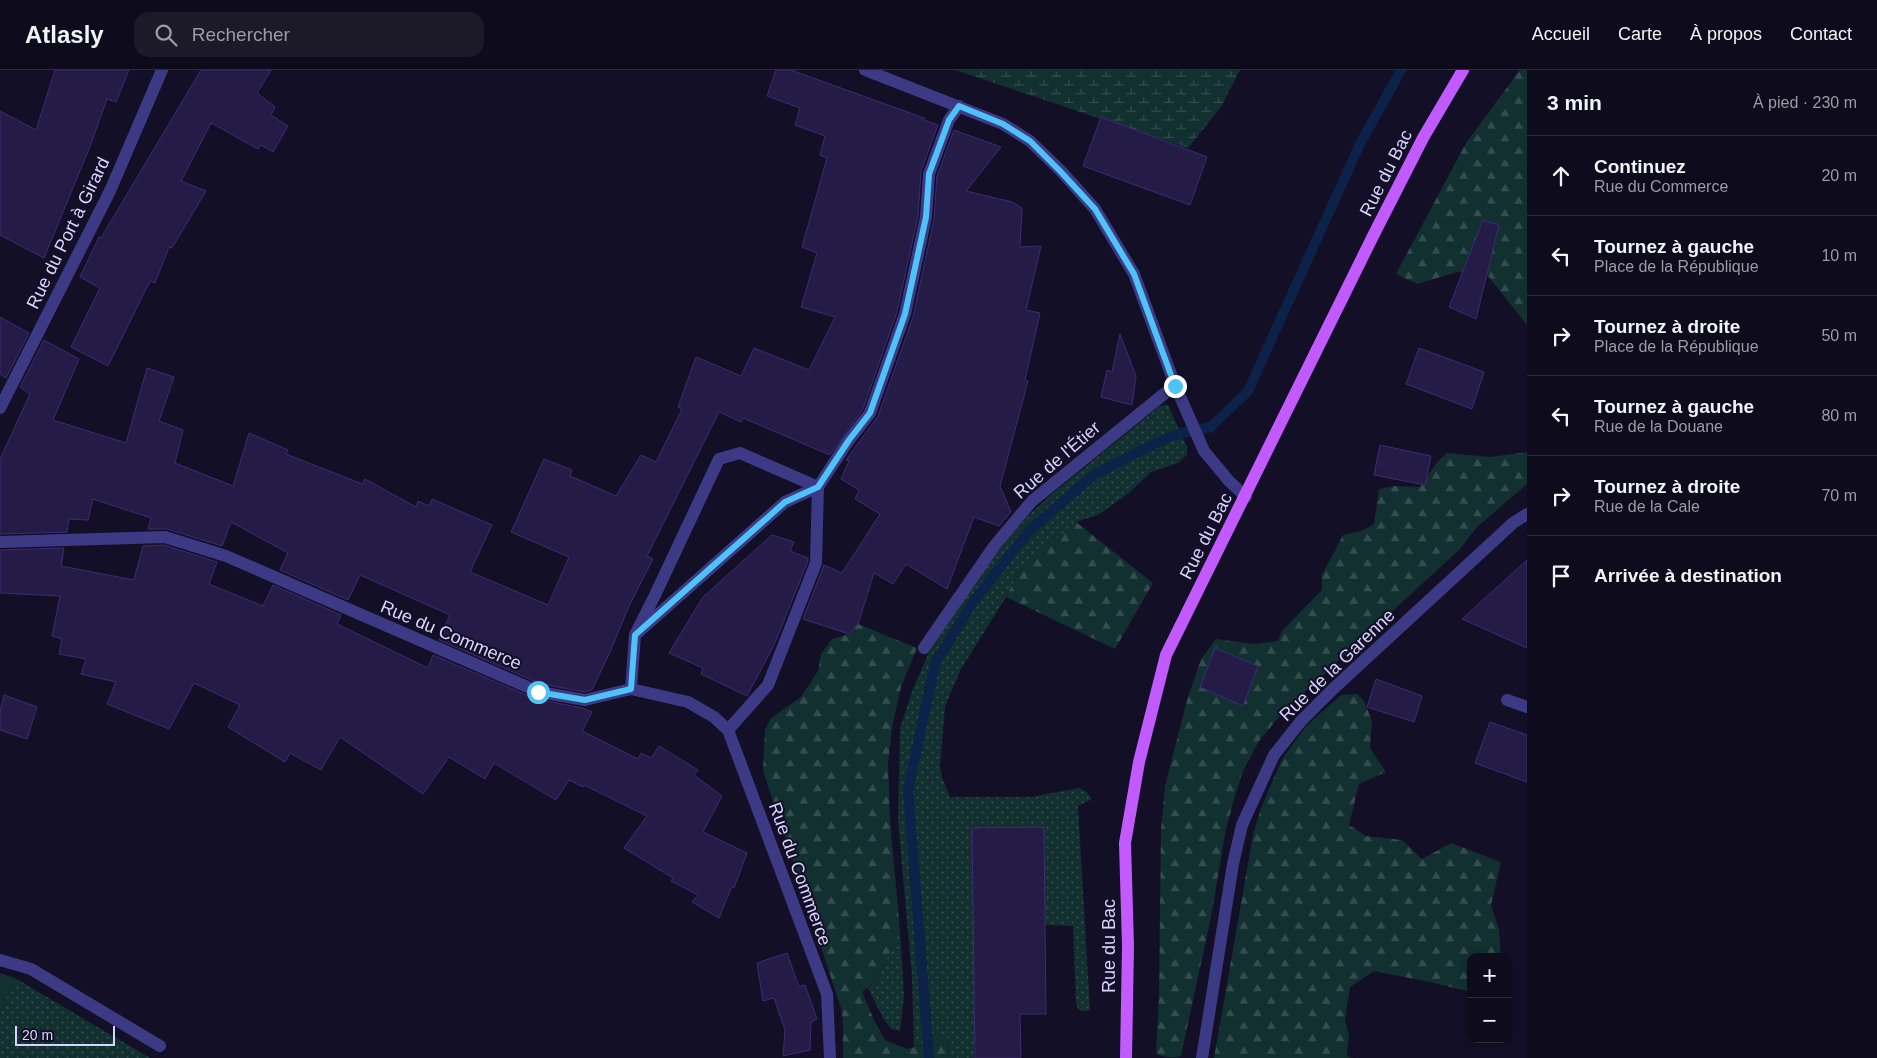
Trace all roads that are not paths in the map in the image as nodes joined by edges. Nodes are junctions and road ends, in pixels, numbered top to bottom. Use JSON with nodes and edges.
{"nodes":[{"id":1,"x":162,"y":70,"type":"edge"},
{"id":2,"x":865,"y":70,"type":"edge"},
{"id":3,"x":1463,"y":70,"type":"edge"},
{"id":4,"x":959,"y":106,"type":"junction"},
{"id":5,"x":1175,"y":386,"type":"junction"},
{"id":6,"x":0,"y":408,"type":"edge"},
{"id":7,"x":818,"y":487,"type":"junction"},
{"id":8,"x":1246,"y":496,"type":"junction"},
{"id":9,"x":1527,"y":514,"type":"edge"},
{"id":10,"x":0,"y":542,"type":"edge"},
{"id":11,"x":635,"y":635,"type":"junction"},
{"id":12,"x":924,"y":648,"type":"dead end"},
{"id":13,"x":631,"y":689,"type":"junction"},
{"id":14,"x":1507,"y":700,"type":"dead end"},
{"id":15,"x":1527,"y":706,"type":"edge"},
{"id":16,"x":728,"y":730,"type":"junction"},
{"id":17,"x":0,"y":960,"type":"edge"},
{"id":18,"x":160,"y":1046,"type":"dead end"},
{"id":19,"x":830,"y":1058,"type":"edge"},
{"id":20,"x":1126,"y":1058,"type":"edge"},
{"id":21,"x":1202,"y":1058,"type":"edge"}],
"edges":[{"from":1,"to":6,"type":"street","name":"Rue du Port à Girard"},
{"from":2,"to":4,"type":"street"},
{"from":3,"to":8,"type":"main road","name":"Rue du Bac"},
{"from":4,"to":5,"type":"street"},
{"from":4,"to":7,"type":"street"},
{"from":5,"to":8,"type":"street"},
{"from":5,"to":12,"type":"street","name":"Rue de l'Étier"},
{"from":7,"to":11,"type":"street"},
{"from":7,"to":11,"type":"street"},
{"from":7,"to":16,"type":"street"},
{"from":8,"to":20,"type":"main road","name":"Rue du Bac"},
{"from":9,"to":21,"type":"street","name":"Rue de la Garenne"},
{"from":10,"to":13,"type":"street","name":"Rue du Commerce"},
{"from":11,"to":13,"type":"street"},
{"from":13,"to":16,"type":"street","name":"Rue du Commerce"},
{"from":14,"to":15,"type":"street"},
{"from":16,"to":19,"type":"street","name":"Rue du Commerce"},
{"from":17,"to":18,"type":"street"}]}
